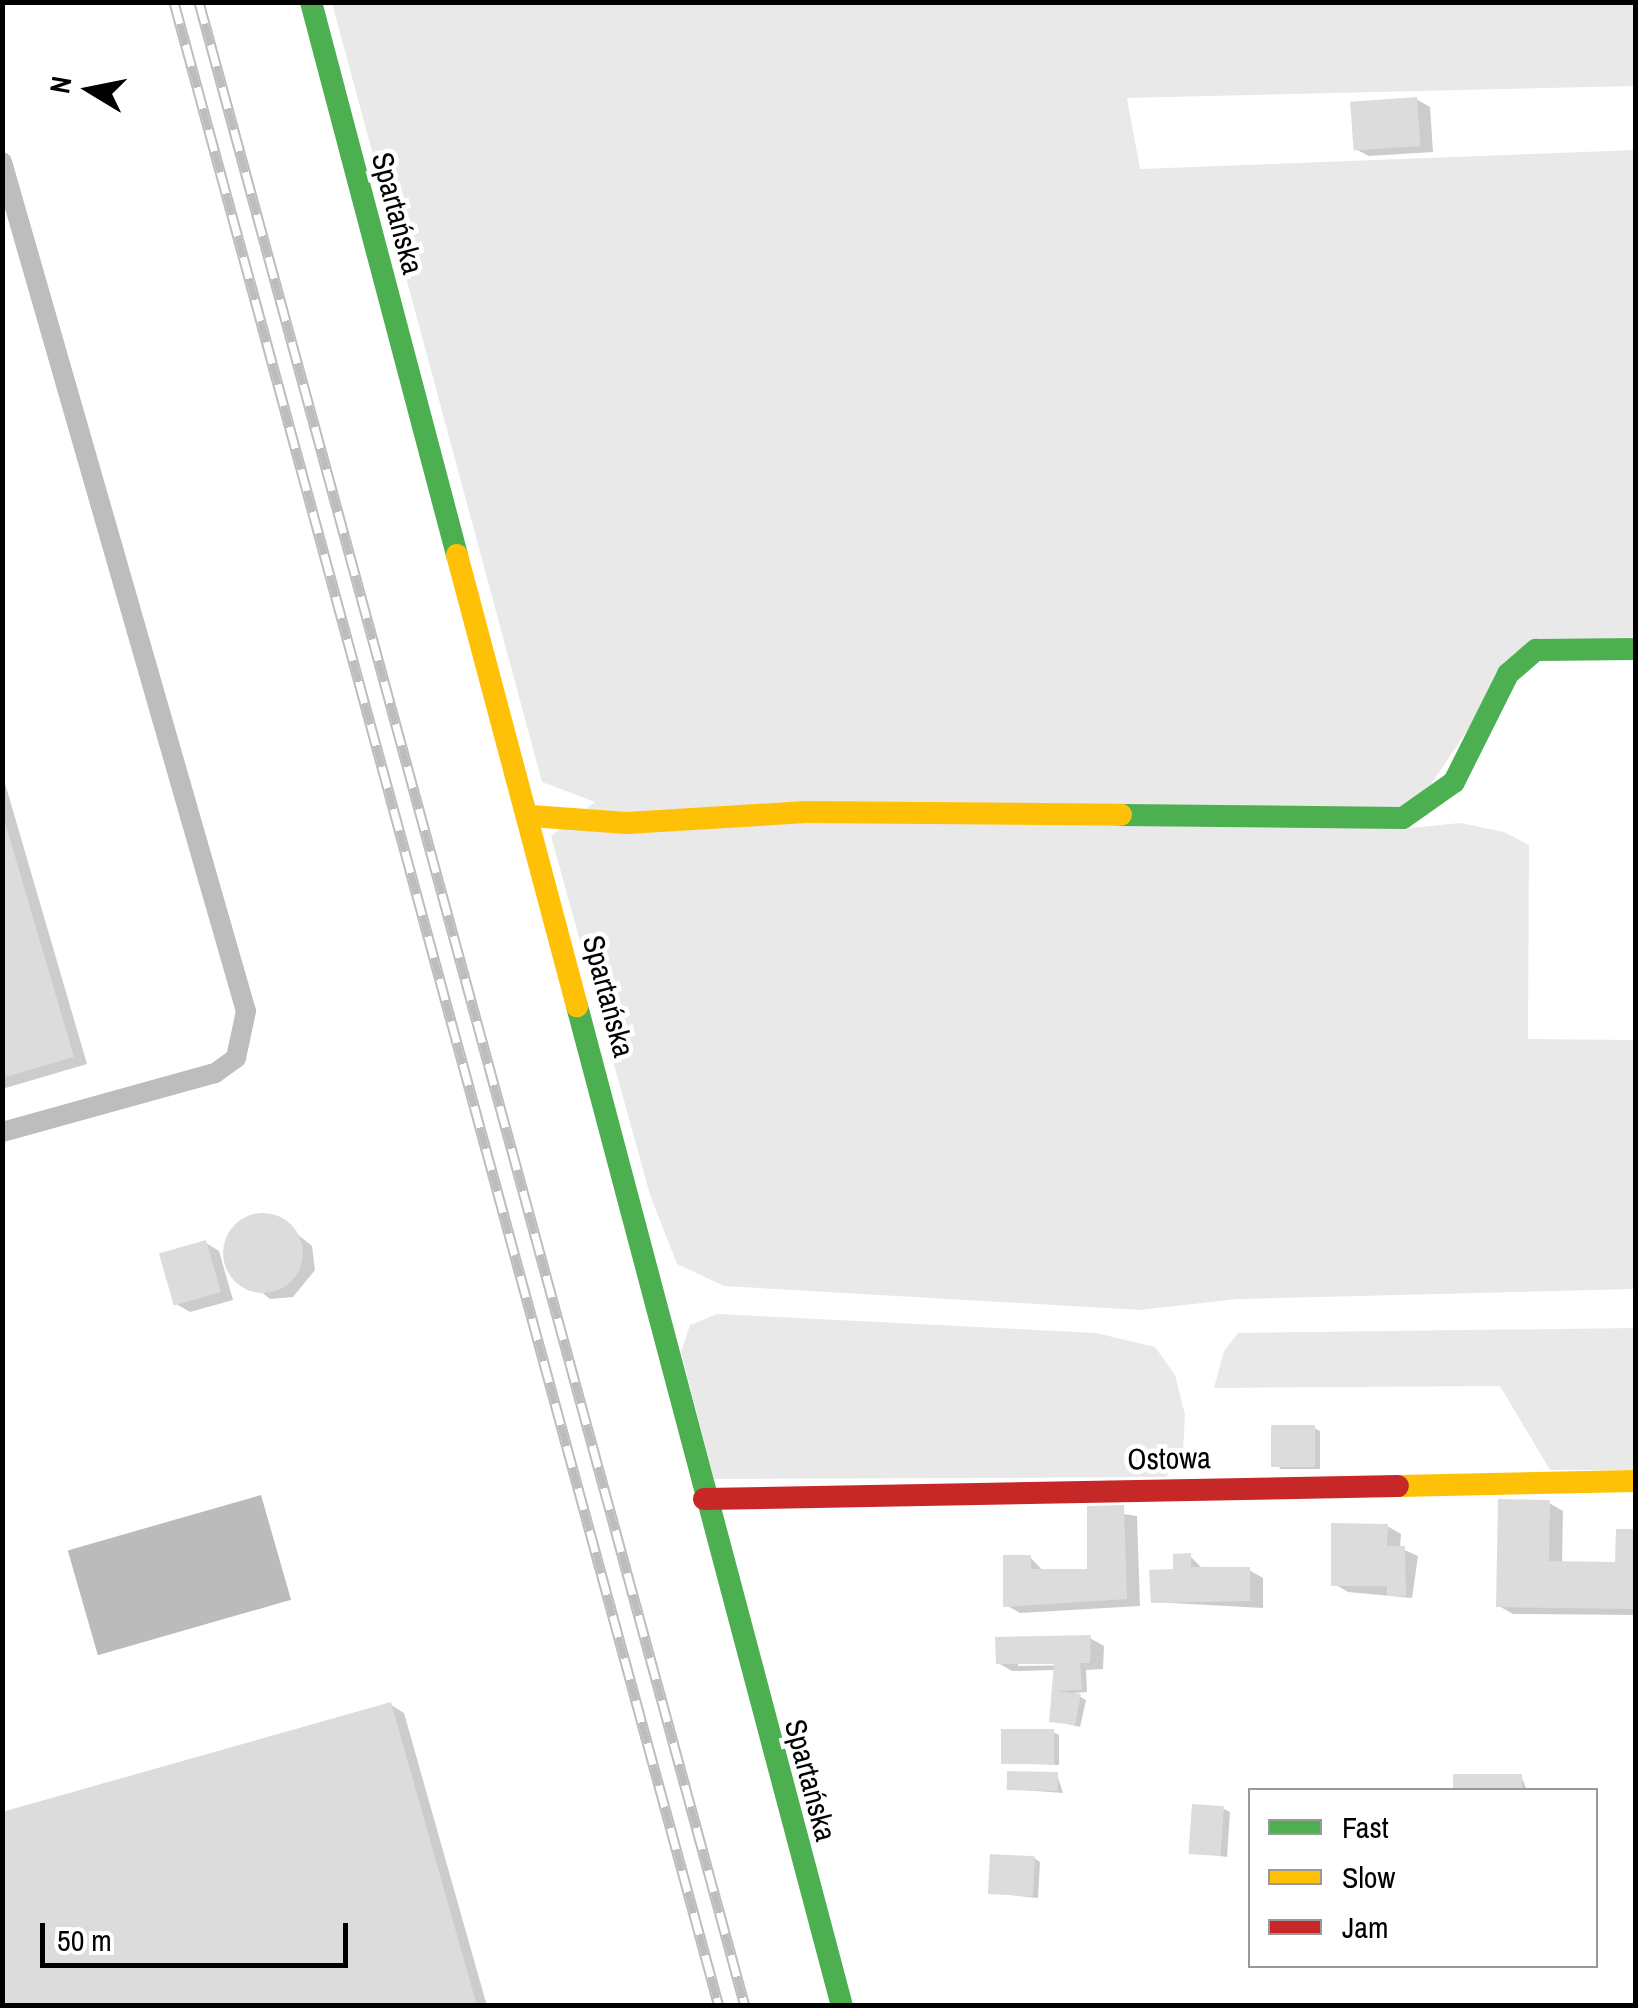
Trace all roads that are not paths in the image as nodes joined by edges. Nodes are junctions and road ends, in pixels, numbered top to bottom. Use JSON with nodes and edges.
{"nodes":[{"id":1,"x":311,"y":2,"type":"edge"},
{"id":2,"x":2,"y":162,"type":"edge"},
{"id":3,"x":1636,"y":648,"type":"edge"},
{"id":4,"x":531,"y":816,"type":"junction"},
{"id":5,"x":2,"y":1132,"type":"edge"},
{"id":6,"x":1636,"y":1481,"type":"edge"},
{"id":7,"x":704,"y":1499,"type":"junction"},
{"id":8,"x":842,"y":2006,"type":"edge"}],
"edges":[{"from":1,"to":4,"type":"street","name":"Spartańska"},
{"from":2,"to":5,"type":"lane"},
{"from":3,"to":4,"type":"street"},
{"from":4,"to":7,"type":"street","name":"Spartańska"},
{"from":6,"to":7,"type":"street","name":"Ostowa"},
{"from":7,"to":8,"type":"street","name":"Spartańska"}]}
